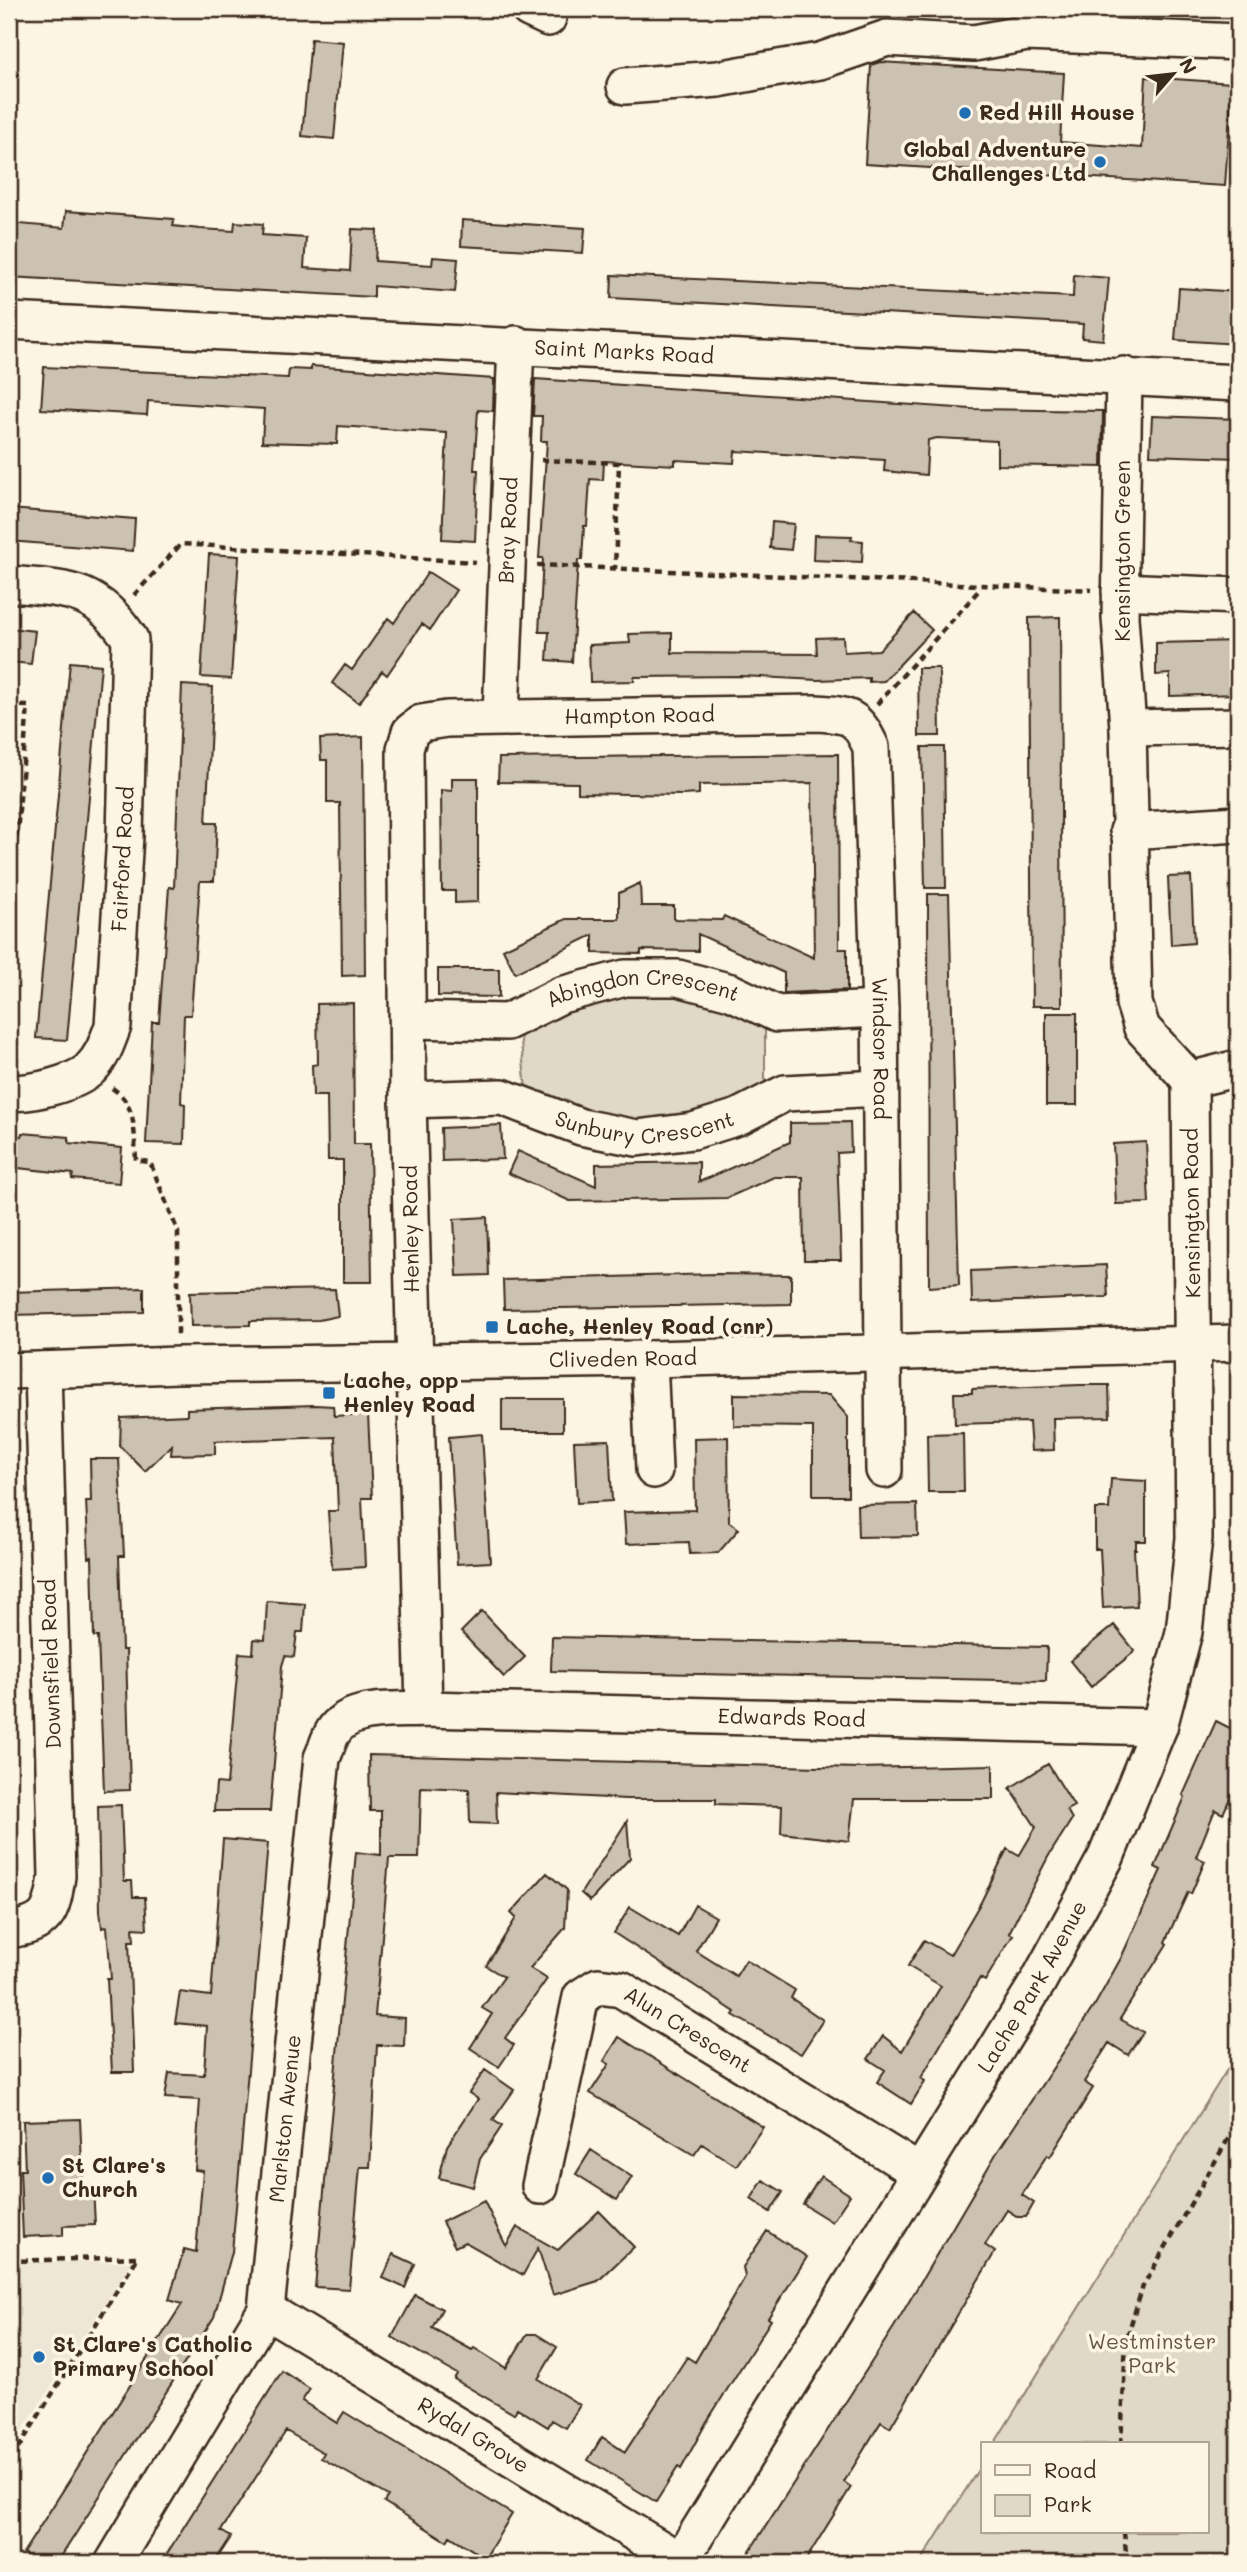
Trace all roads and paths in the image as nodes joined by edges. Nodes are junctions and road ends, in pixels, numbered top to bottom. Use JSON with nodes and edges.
{"nodes":[{"id":1,"x":1204,"y":23,"type":"edge"},
{"id":2,"x":1238,"y":42,"type":"edge"},
{"id":3,"x":625,"y":86,"type":"dead end"},
{"id":4,"x":9,"y":321,"type":"edge"},
{"id":5,"x":516,"y":344,"type":"junction"},
{"id":6,"x":1124,"y":374,"type":"junction"},
{"id":7,"x":1238,"y":383,"type":"edge"},
{"id":8,"x":512,"y":458,"type":"junction"},
{"id":9,"x":508,"y":564,"type":"junction"},
{"id":10,"x":615,"y":569,"type":"junction"},
{"id":11,"x":9,"y":584,"type":"edge"},
{"id":12,"x":982,"y":587,"type":"junction"},
{"id":13,"x":1238,"y":596,"type":"edge"},
{"id":14,"x":1120,"y":604,"type":"junction"},
{"id":15,"x":122,"y":628,"type":"junction"},
{"id":16,"x":9,"y":705,"type":"edge"},
{"id":17,"x":501,"y":716,"type":"junction"},
{"id":18,"x":1238,"y":726,"type":"edge"},
{"id":19,"x":1128,"y":728,"type":"junction"},
{"id":20,"x":866,"y":735,"type":"junction"},
{"id":21,"x":405,"y":749,"type":"joint"},
{"id":22,"x":9,"y":823,"type":"edge"},
{"id":23,"x":18,"y":824,"type":"junction"},
{"id":24,"x":1238,"y":824,"type":"edge"},
{"id":25,"x":1128,"y":831,"type":"junction"},
{"id":26,"x":9,"y":925,"type":"edge"},
{"id":27,"x":880,"y":1009,"type":"junction"},
{"id":28,"x":408,"y":1020,"type":"junction"},
{"id":29,"x":1238,"y":1068,"type":"edge"},
{"id":30,"x":88,"y":1072,"type":"junction"},
{"id":31,"x":1190,"y":1080,"type":"junction"},
{"id":32,"x":880,"y":1088,"type":"junction"},
{"id":33,"x":9,"y":1092,"type":"edge"},
{"id":34,"x":408,"y":1100,"type":"junction"},
{"id":35,"x":1238,"y":1343,"type":"edge"},
{"id":36,"x":1194,"y":1346,"type":"junction"},
{"id":37,"x":884,"y":1352,"type":"junction"},
{"id":38,"x":649,"y":1359,"type":"junction"},
{"id":39,"x":414,"y":1361,"type":"junction"},
{"id":40,"x":178,"y":1365,"type":"junction"},
{"id":41,"x":43,"y":1370,"type":"junction"},
{"id":42,"x":9,"y":1371,"type":"edge"},
{"id":43,"x":654,"y":1470,"type":"dead end"},
{"id":44,"x":884,"y":1470,"type":"dead end"},
{"id":45,"x":424,"y":1709,"type":"junction"},
{"id":46,"x":1159,"y":1727,"type":"junction"},
{"id":47,"x":10,"y":1930,"type":"edge"},
{"id":48,"x":1238,"y":2122,"type":"edge"},
{"id":49,"x":919,"y":2172,"type":"junction"},
{"id":50,"x":540,"y":2186,"type":"dead end"},
{"id":51,"x":9,"y":2261,"type":"edge"},
{"id":52,"x":265,"y":2311,"type":"junction"},
{"id":53,"x":1121,"y":2442,"type":"edge"},
{"id":54,"x":9,"y":2463,"type":"edge"},
{"id":55,"x":1124,"y":2534,"type":"edge"},
{"id":56,"x":680,"y":2562,"type":"edge"},
{"id":57,"x":113,"y":2563,"type":"edge"},
{"id":58,"x":1127,"y":2563,"type":"edge"}],
"edges":[{"from":1,"to":2,"type":"street"},
{"from":1,"to":3,"type":"street"},
{"from":4,"to":5,"type":"street","name":"Saint Marks Road"},
{"from":5,"to":6,"type":"street","name":"Saint Marks Road"},
{"from":5,"to":8,"type":"street","name":"Bray Road"},
{"from":6,"to":7,"type":"street","name":"Saint Marks Road"},
{"from":6,"to":14,"type":"street","name":"Kensington Green"},
{"from":8,"to":9,"type":"street","name":"Bray Road"},
{"from":8,"to":10,"type":"path"},
{"from":9,"to":10,"type":"path"},
{"from":9,"to":15,"type":"path"},
{"from":9,"to":17,"type":"street","name":"Bray Road"},
{"from":10,"to":12,"type":"path"},
{"from":11,"to":15,"type":"street"},
{"from":12,"to":14,"type":"path"},
{"from":12,"to":20,"type":"path"},
{"from":13,"to":14,"type":"street"},
{"from":14,"to":19,"type":"street","name":"Kensington Green"},
{"from":15,"to":30,"type":"street","name":"Fairford Road"},
{"from":16,"to":23,"type":"path"},
{"from":17,"to":20,"type":"street","name":"Hampton Road"},
{"from":17,"to":21,"type":"street","name":"Hampton Road"},
{"from":18,"to":19,"type":"street"},
{"from":19,"to":25,"type":"street","name":"Kensington Green"},
{"from":20,"to":27,"type":"street","name":"Windsor Road"},
{"from":21,"to":28,"type":"street","name":"Henley Road"},
{"from":22,"to":23,"type":"path"},
{"from":23,"to":26,"type":"path"},
{"from":24,"to":25,"type":"street"},
{"from":25,"to":31,"type":"street","name":"Kensington Green"},
{"from":27,"to":28,"type":"street","name":"Abingdon Crescent"},
{"from":27,"to":32,"type":"street","name":"Windsor Road"},
{"from":28,"to":34,"type":"street","name":"Henley Road"},
{"from":29,"to":31,"type":"street"},
{"from":30,"to":33,"type":"street"},
{"from":30,"to":40,"type":"path"},
{"from":31,"to":36,"type":"street","name":"Kensington Road"},
{"from":32,"to":34,"type":"street","name":"Sunbury Crescent"},
{"from":32,"to":37,"type":"street","name":"Windsor Road"},
{"from":34,"to":39,"type":"street","name":"Henley Road"},
{"from":35,"to":36,"type":"street","name":"Cliveden Road"},
{"from":36,"to":37,"type":"street","name":"Cliveden Road"},
{"from":36,"to":46,"type":"street","name":"Lache Park Avenue"},
{"from":37,"to":38,"type":"street","name":"Cliveden Road"},
{"from":37,"to":44,"type":"street","name":"Windsor Road"},
{"from":38,"to":39,"type":"street","name":"Cliveden Road"},
{"from":38,"to":43,"type":"street"},
{"from":39,"to":40,"type":"street","name":"Cliveden Road"},
{"from":39,"to":45,"type":"street","name":"Henley Road"},
{"from":40,"to":41,"type":"street","name":"Cliveden Road"},
{"from":41,"to":42,"type":"street","name":"Cliveden Road"},
{"from":41,"to":47,"type":"street","name":"Downsfield Road"},
{"from":45,"to":46,"type":"street","name":"Edwards Road"},
{"from":45,"to":52,"type":"street","name":"Marlston Avenue"},
{"from":46,"to":49,"type":"street","name":"Lache Park Avenue"},
{"from":48,"to":53,"type":"path"},
{"from":49,"to":50,"type":"street","name":"Alun Crescent"},
{"from":49,"to":56,"type":"street","name":"Lache Park Avenue"},
{"from":51,"to":54,"type":"path"},
{"from":52,"to":56,"type":"street","name":"Rydal Grove"},
{"from":52,"to":57,"type":"street","name":"Marlston Avenue"},
{"from":55,"to":58,"type":"path"}]}
